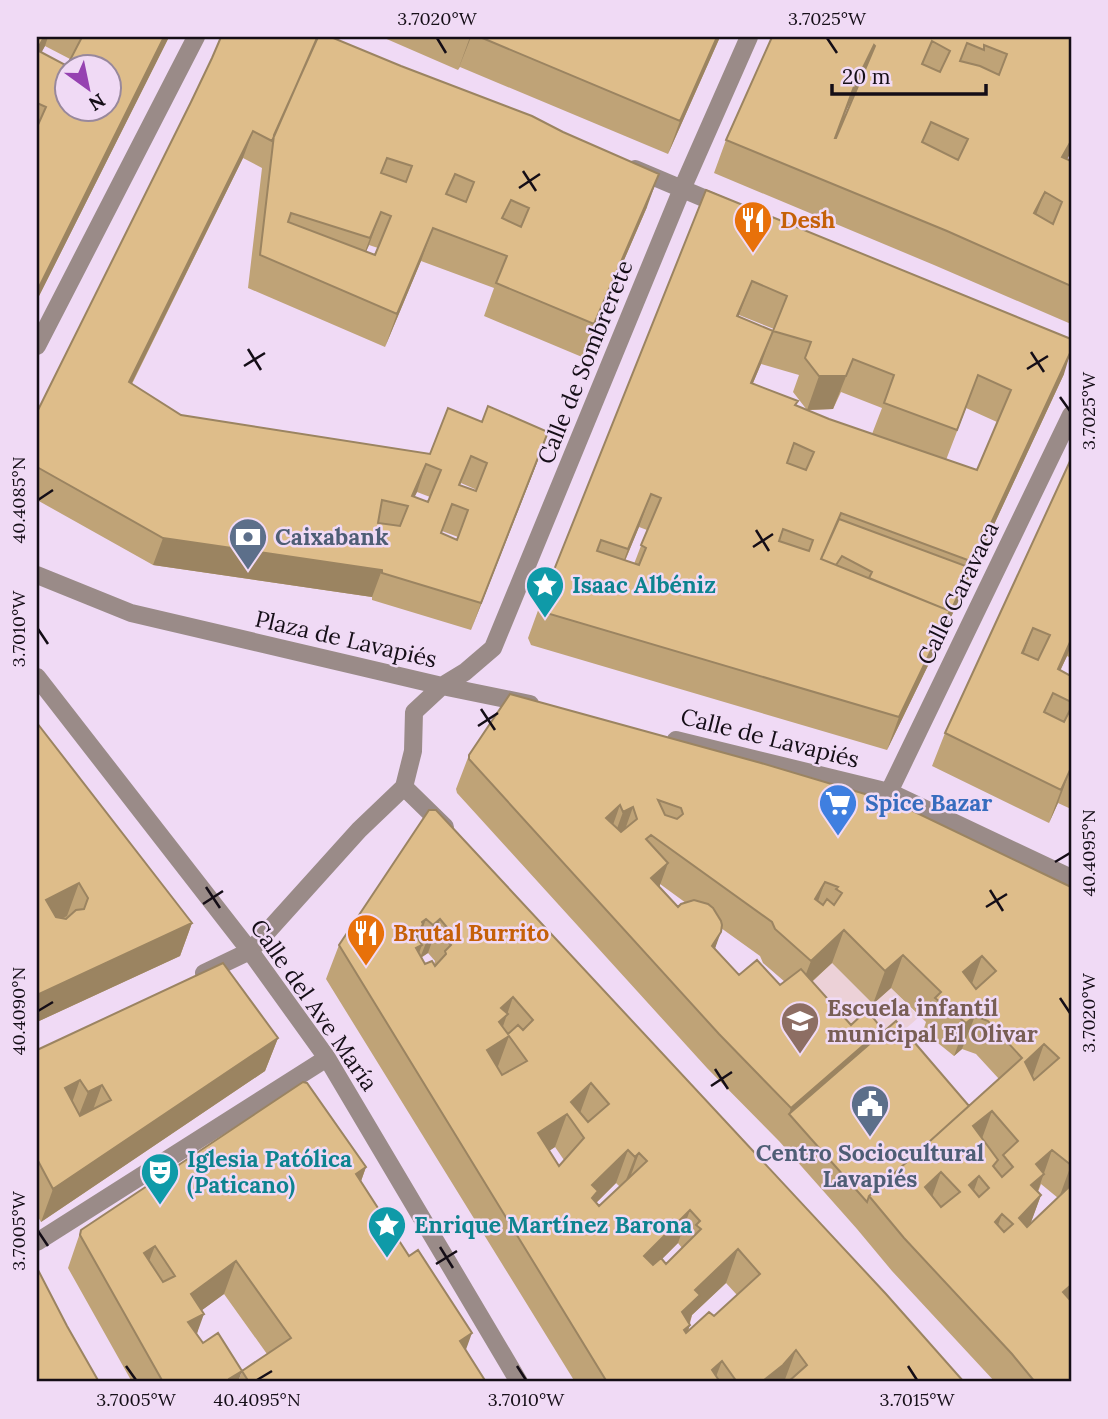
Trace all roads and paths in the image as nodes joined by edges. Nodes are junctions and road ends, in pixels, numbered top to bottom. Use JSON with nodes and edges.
{"nodes":[{"id":1,"x":196,"y":37,"type":"edge"},
{"id":2,"x":749,"y":37,"type":"edge"},
{"id":3,"x":620,"y":163,"type":"edge"},
{"id":4,"x":682,"y":189,"type":"junction"},
{"id":5,"x":745,"y":215,"type":"edge"},
{"id":6,"x":37,"y":346,"type":"edge"},
{"id":7,"x":1071,"y":415,"type":"edge"},
{"id":8,"x":37,"y":575,"type":"edge"},
{"id":9,"x":37,"y":677,"type":"edge"},
{"id":10,"x":442,"y":687,"type":"junction"},
{"id":11,"x":550,"y":709,"type":"edge"},
{"id":12,"x":658,"y":736,"type":"edge"},
{"id":13,"x":404,"y":787,"type":"junction"},
{"id":14,"x":889,"y":792,"type":"junction"},
{"id":15,"x":453,"y":836,"type":"edge"},
{"id":16,"x":1071,"y":878,"type":"edge"},
{"id":17,"x":250,"y":951,"type":"junction"},
{"id":18,"x":183,"y":982,"type":"edge"},
{"id":19,"x":327,"y":1058,"type":"junction"},
{"id":20,"x":37,"y":1241,"type":"edge"},
{"id":21,"x":519,"y":1382,"type":"edge"}],
"edges":[{"from":1,"to":6,"type":"street"},
{"from":2,"to":4,"type":"street","name":"Calle de Sombrerete"},
{"from":3,"to":4,"type":"street"},
{"from":4,"to":5,"type":"street"},
{"from":4,"to":10,"type":"street","name":"Calle de Sombrerete"},
{"from":7,"to":14,"type":"street","name":"Calle Caravaca"},
{"from":8,"to":10,"type":"street","name":"Plaza de Lavapiés"},
{"from":9,"to":17,"type":"street","name":"Calle del Ave María"},
{"from":10,"to":11,"type":"street"},
{"from":10,"to":13,"type":"street","name":"Plaza de Lavapiés"},
{"from":12,"to":14,"type":"street","name":"Calle de Lavapiés"},
{"from":13,"to":15,"type":"street"},
{"from":13,"to":17,"type":"street"},
{"from":14,"to":16,"type":"street","name":"Calle de Lavapiés"},
{"from":17,"to":18,"type":"street"},
{"from":17,"to":19,"type":"street","name":"Calle del Ave María"},
{"from":19,"to":20,"type":"street"},
{"from":19,"to":21,"type":"street","name":"Calle del Ave María"}]}
